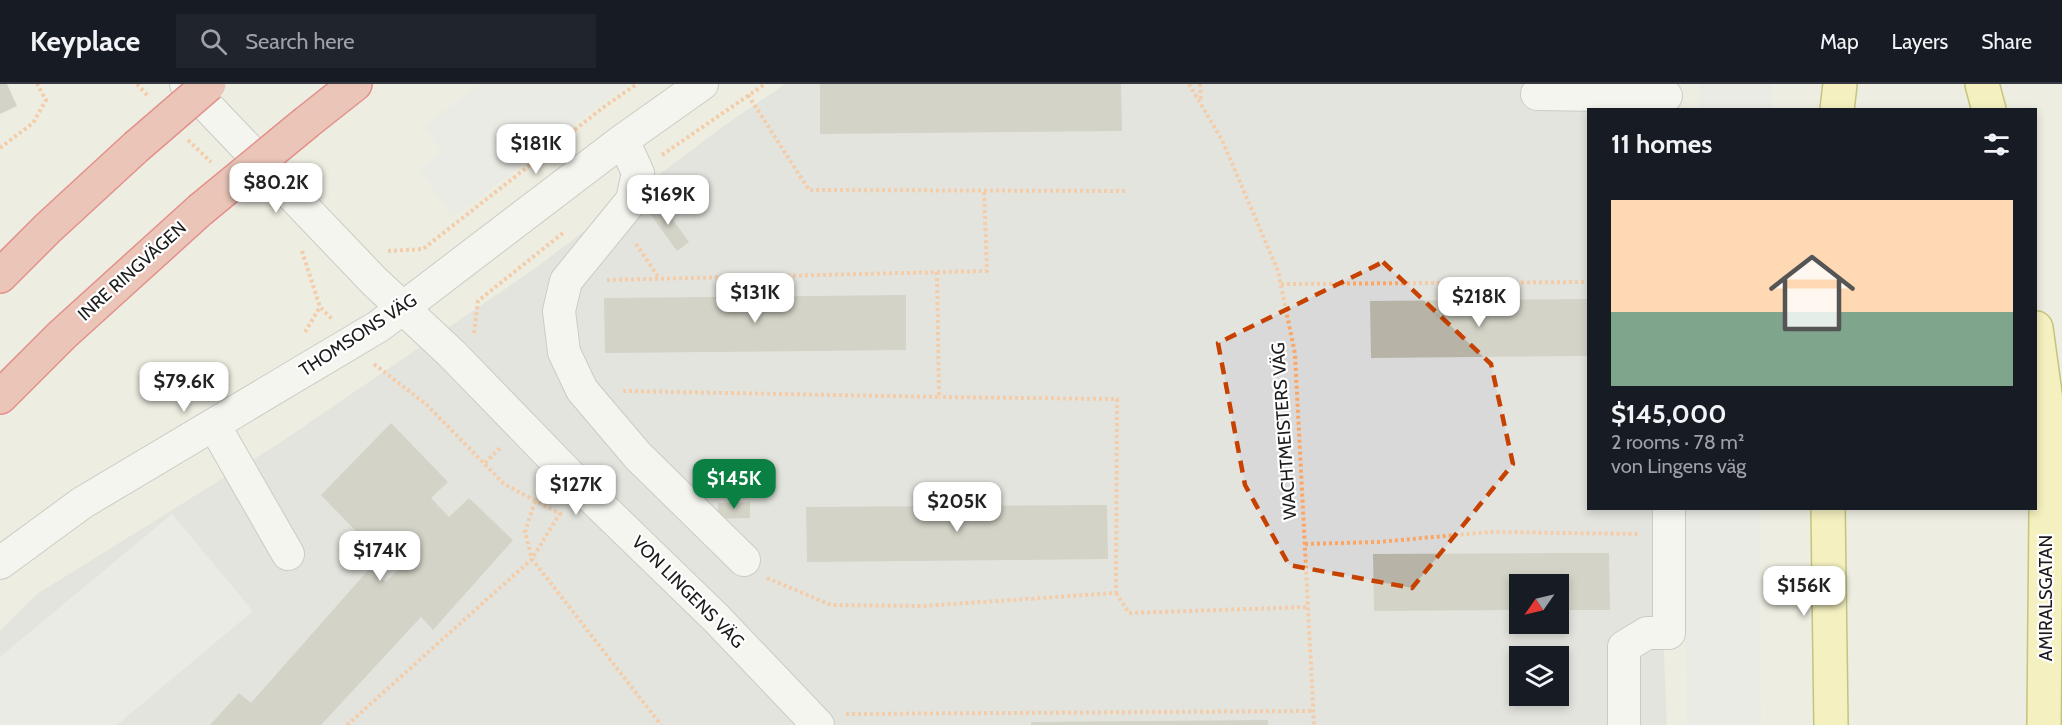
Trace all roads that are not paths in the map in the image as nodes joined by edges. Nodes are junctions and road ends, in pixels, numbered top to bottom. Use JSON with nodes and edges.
{"nodes":[{"id":1,"x":186,"y":84,"type":"edge"},
{"id":2,"x":209,"y":84,"type":"edge"},
{"id":3,"x":355,"y":84,"type":"edge"},
{"id":4,"x":702,"y":84,"type":"edge"},
{"id":5,"x":1830,"y":84,"type":"edge"},
{"id":6,"x":1840,"y":84,"type":"edge"},
{"id":7,"x":1982,"y":84,"type":"edge"},
{"id":8,"x":1537,"y":94,"type":"dead end"},
{"id":9,"x":1666,"y":96,"type":"edge"},
{"id":10,"x":1835,"y":108,"type":"edge"},
{"id":11,"x":1835,"y":108,"type":"edge"},
{"id":12,"x":1988,"y":108,"type":"edge"},
{"id":13,"x":623,"y":140,"type":"junction"},
{"id":14,"x":0,"y":276,"type":"edge"},
{"id":15,"x":402,"y":308,"type":"junction"},
{"id":16,"x":2037,"y":335,"type":"edge"},
{"id":17,"x":0,"y":397,"type":"edge"},
{"id":18,"x":214,"y":425,"type":"junction"},
{"id":19,"x":1828,"y":510,"type":"edge"},
{"id":20,"x":1669,"y":522,"type":"edge"},
{"id":21,"x":288,"y":554,"type":"dead end"},
{"id":22,"x":744,"y":560,"type":"road end"},
{"id":23,"x":0,"y":563,"type":"edge"},
{"id":24,"x":818,"y":725,"type":"edge"},
{"id":25,"x":1624,"y":725,"type":"edge"},
{"id":26,"x":1831,"y":725,"type":"edge"},
{"id":27,"x":2044,"y":725,"type":"edge"}],
"edges":[{"from":1,"to":15,"type":"street","name":"VON LINGENS VÄG"},
{"from":2,"to":14,"type":"highway","bridge":true},
{"from":3,"to":17,"type":"highway","name":"INRE RINGVÄGEN","bridge":true},
{"from":4,"to":13,"type":"street","name":"THOMSONS VÄG"},
{"from":5,"to":10,"type":"street"},
{"from":6,"to":11,"type":"main road"},
{"from":7,"to":12,"type":"main road"},
{"from":8,"to":9,"type":"street"},
{"from":13,"to":15,"type":"street","name":"THOMSONS VÄG"},
{"from":13,"to":22,"type":"street"},
{"from":15,"to":18,"type":"street","name":"THOMSONS VÄG"},
{"from":15,"to":24,"type":"street","name":"VON LINGENS VÄG"},
{"from":16,"to":27,"type":"main road","name":"AMIRALSGATAN"},
{"from":18,"to":21,"type":"street"},
{"from":18,"to":23,"type":"street","name":"THOMSONS VÄG"},
{"from":19,"to":26,"type":"main road"},
{"from":20,"to":25,"type":"street"}]}
